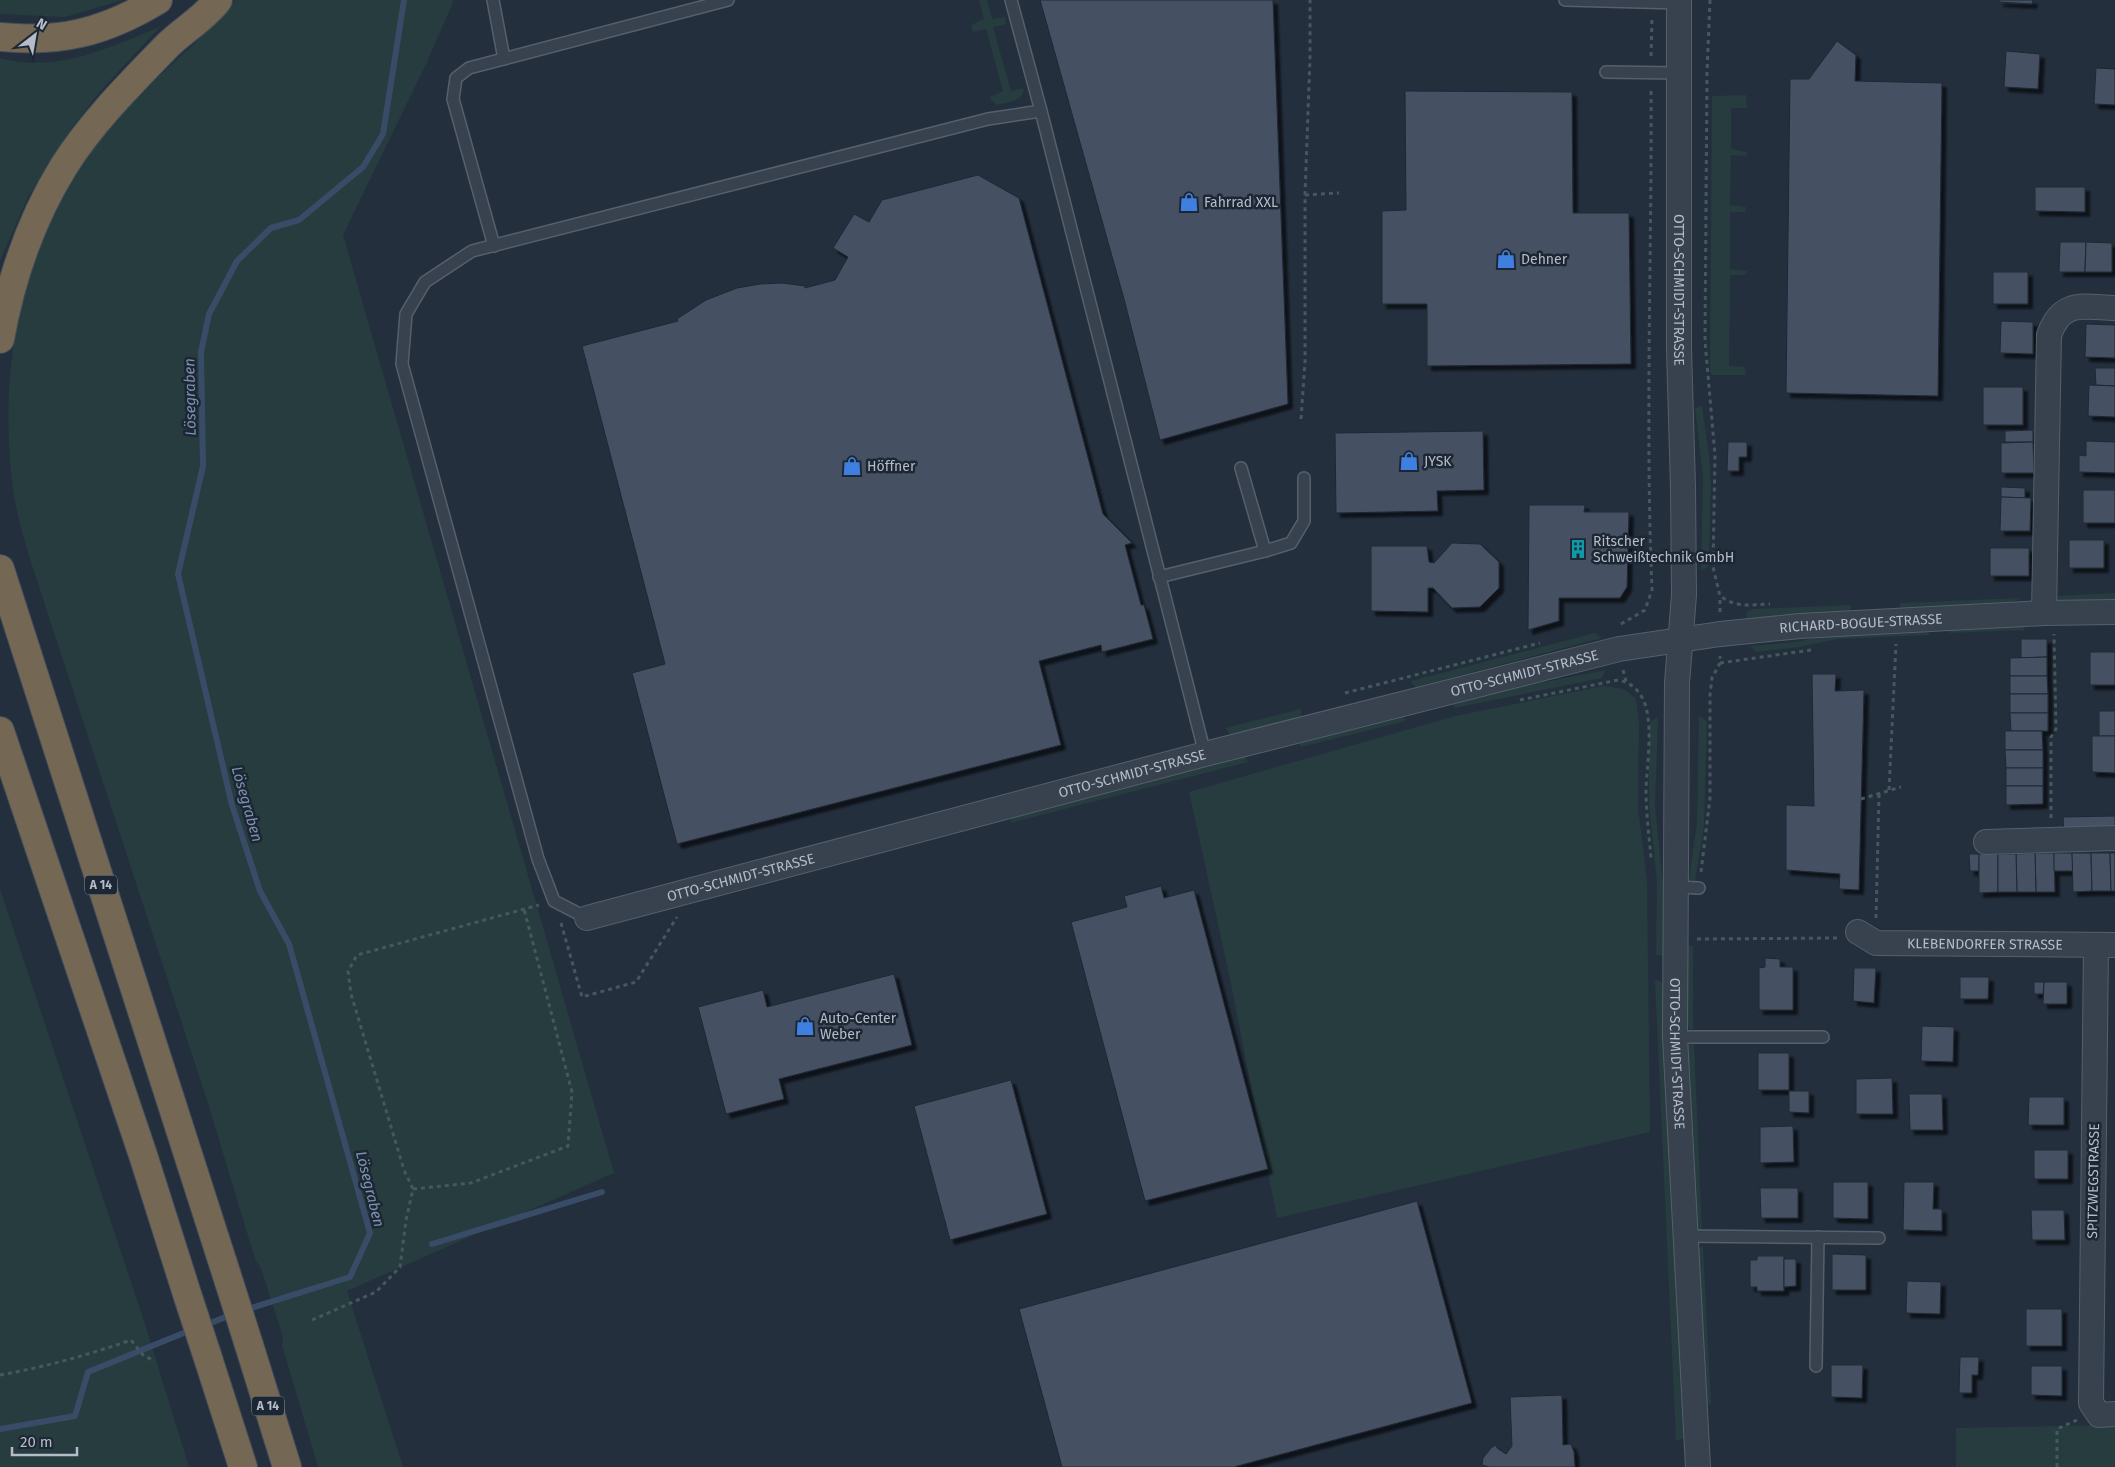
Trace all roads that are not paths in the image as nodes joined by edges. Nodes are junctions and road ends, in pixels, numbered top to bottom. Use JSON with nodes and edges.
{"nodes":[{"id":1,"x":158,"y":0,"type":"edge"},
{"id":2,"x":218,"y":0,"type":"edge"},
{"id":3,"x":493,"y":0,"type":"edge"},
{"id":4,"x":728,"y":0,"type":"edge"},
{"id":5,"x":1010,"y":0,"type":"edge"},
{"id":6,"x":1565,"y":0,"type":"edge"},
{"id":7,"x":1679,"y":2,"type":"edge"},
{"id":8,"x":0,"y":37,"type":"edge"},
{"id":9,"x":504,"y":59,"type":"junction"},
{"id":10,"x":1606,"y":72,"type":"dead end"},
{"id":11,"x":1678,"y":72,"type":"junction"},
{"id":12,"x":1041,"y":111,"type":"junction"},
{"id":13,"x":494,"y":246,"type":"junction"},
{"id":14,"x":2115,"y":308,"type":"edge"},
{"id":15,"x":0,"y":339,"type":"edge"},
{"id":16,"x":1241,"y":468,"type":"dead end"},
{"id":17,"x":1304,"y":478,"type":"dead end"},
{"id":18,"x":1265,"y":551,"type":"junction"},
{"id":19,"x":0,"y":570,"type":"edge"},
{"id":20,"x":1159,"y":577,"type":"junction"},
{"id":21,"x":2115,"y":612,"type":"edge"},
{"id":22,"x":2049,"y":623,"type":"junction"},
{"id":23,"x":1680,"y":640,"type":"junction"},
{"id":24,"x":0,"y":730,"type":"edge"},
{"id":25,"x":1202,"y":743,"type":"junction"},
{"id":26,"x":2115,"y":838,"type":"edge"},
{"id":27,"x":1986,"y":842,"type":"dead end"},
{"id":28,"x":587,"y":918,"type":"joint"},
{"id":29,"x":1867,"y":938,"type":"road end"},
{"id":30,"x":2105,"y":945,"type":"edge"},
{"id":31,"x":1675,"y":1037,"type":"junction"},
{"id":32,"x":1823,"y":1037,"type":"dead end"},
{"id":33,"x":1685,"y":1236,"type":"junction"},
{"id":34,"x":1818,"y":1237,"type":"junction"},
{"id":35,"x":1880,"y":1238,"type":"dead end"},
{"id":36,"x":1816,"y":1366,"type":"dead end"},
{"id":37,"x":2099,"y":1416,"type":"edge"},
{"id":38,"x":243,"y":1467,"type":"edge"},
{"id":39,"x":287,"y":1467,"type":"edge"},
{"id":40,"x":1698,"y":1467,"type":"edge"}],
"edges":[{"from":1,"to":8,"type":"highway"},
{"from":2,"to":15,"type":"highway"},
{"from":3,"to":9,"type":"lane"},
{"from":4,"to":9,"type":"lane"},
{"from":5,"to":12,"type":"lane"},
{"from":6,"to":7,"type":"lane"},
{"from":7,"to":11,"type":"street","name":"OTTO-SCHMIDT-STRASSE"},
{"from":9,"to":13,"type":"lane"},
{"from":10,"to":11,"type":"lane"},
{"from":11,"to":23,"type":"street","name":"OTTO-SCHMIDT-STRASSE"},
{"from":12,"to":13,"type":"lane"},
{"from":12,"to":20,"type":"lane"},
{"from":13,"to":28,"type":"lane"},
{"from":14,"to":22,"type":"street"},
{"from":16,"to":18,"type":"lane"},
{"from":17,"to":18,"type":"lane"},
{"from":18,"to":20,"type":"lane"},
{"from":19,"to":39,"type":"highway","number":"A 14","bridge":true},
{"from":20,"to":25,"type":"lane"},
{"from":21,"to":22,"type":"street","name":"RICHARD-BOGUE-STRASSE"},
{"from":22,"to":23,"type":"street","name":"RICHARD-BOGUE-STRASSE"},
{"from":23,"to":25,"type":"street","name":"OTTO-SCHMIDT-STRASSE"},
{"from":23,"to":31,"type":"street","name":"OTTO-SCHMIDT-STRASSE"},
{"from":24,"to":38,"type":"highway","bridge":true},
{"from":25,"to":28,"type":"street","name":"OTTO-SCHMIDT-STRASSE"},
{"from":26,"to":27,"type":"street"},
{"from":29,"to":30,"type":"street","name":"KLEBENDORFER STRASSE"},
{"from":30,"to":37,"type":"street","name":"SPITZWEGSTRASSE"},
{"from":31,"to":32,"type":"lane"},
{"from":31,"to":33,"type":"street","name":"OTTO-SCHMIDT-STRASSE"},
{"from":33,"to":34,"type":"lane"},
{"from":33,"to":40,"type":"street","name":"OTTO-SCHMIDT-STRASSE"},
{"from":34,"to":35,"type":"lane"},
{"from":34,"to":36,"type":"lane"}]}
